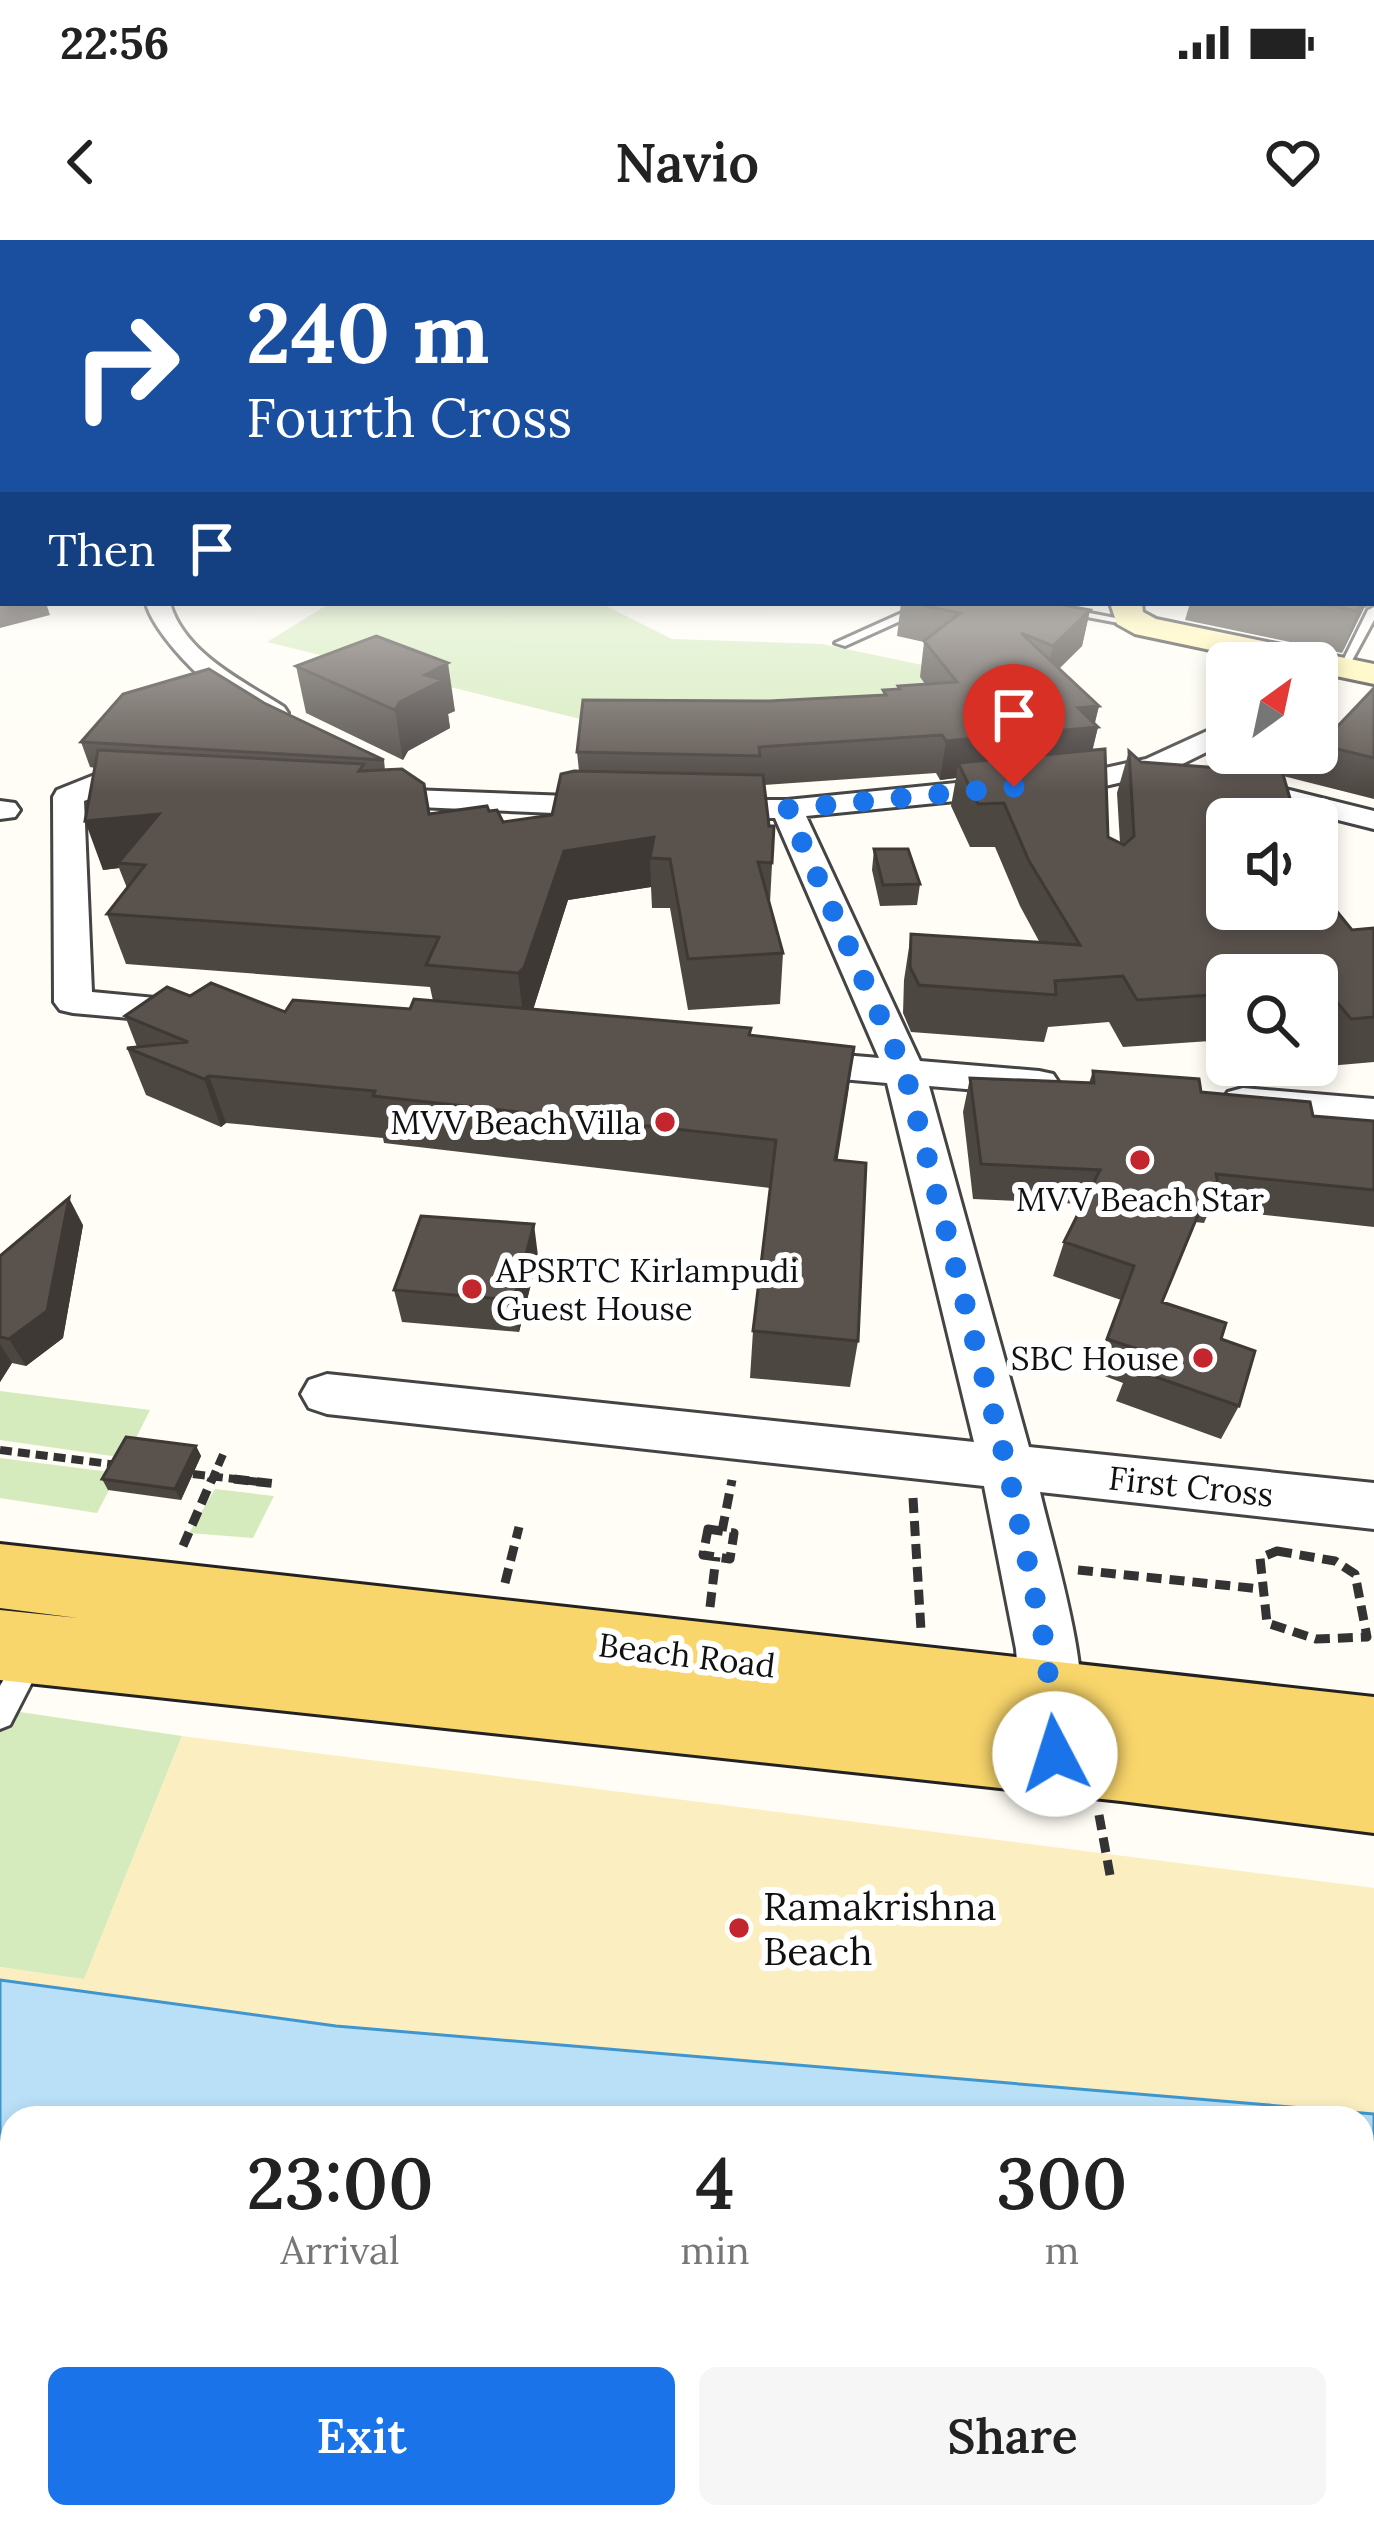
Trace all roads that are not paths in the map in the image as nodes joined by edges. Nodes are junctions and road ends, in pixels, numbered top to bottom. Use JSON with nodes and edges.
{"nodes":[{"id":1,"x":158,"y":606,"type":"edge"},
{"id":2,"x":927,"y":606,"type":"edge"},
{"id":3,"x":1052,"y":606,"type":"edge"},
{"id":4,"x":1374,"y":610,"type":"edge"},
{"id":5,"x":1131,"y":613,"type":"edge"},
{"id":6,"x":841,"y":643,"type":"dead end"},
{"id":7,"x":1345,"y":674,"type":"edge"},
{"id":8,"x":292,"y":724,"type":"edge"},
{"id":9,"x":1206,"y":741,"type":"edge"},
{"id":10,"x":1155,"y":766,"type":"junction"},
{"id":11,"x":393,"y":769,"type":"edge"},
{"id":12,"x":191,"y":788,"type":"edge"},
{"id":13,"x":333,"y":796,"type":"edge"},
{"id":14,"x":1251,"y":798,"type":"edge"},
{"id":15,"x":451,"y":802,"type":"junction"},
{"id":16,"x":787,"y":809,"type":"junction"},
{"id":17,"x":1338,"y":815,"type":"edge"},
{"id":18,"x":1374,"y":820,"type":"edge"},
{"id":19,"x":239,"y":1016,"type":"edge"},
{"id":20,"x":738,"y":1058,"type":"edge"},
{"id":21,"x":905,"y":1072,"type":"junction"},
{"id":22,"x":1070,"y":1086,"type":"edge"},
{"id":23,"x":1211,"y":1098,"type":"edge"},
{"id":24,"x":1374,"y":1112,"type":"edge"},
{"id":25,"x":327,"y":1394,"type":"dead end"},
{"id":26,"x":1007,"y":1466,"type":"junction"},
{"id":27,"x":1374,"y":1506,"type":"edge"},
{"id":28,"x":0,"y":1576,"type":"edge"},
{"id":29,"x":12,"y":1669,"type":"edge"},
{"id":30,"x":1374,"y":1736,"type":"edge"},
{"id":31,"x":1068,"y":1756,"type":"junction"},
{"id":32,"x":1374,"y":1792,"type":"edge"}],
"edges":[{"from":1,"to":8,"type":"street"},
{"from":2,"to":6,"type":"lane"},
{"from":3,"to":5,"type":"lane"},
{"from":4,"to":7,"type":"lane"},
{"from":5,"to":7,"type":"street"},
{"from":9,"to":10,"type":"street"},
{"from":10,"to":14,"type":"street"},
{"from":10,"to":16,"type":"street"},
{"from":11,"to":15,"type":"street"},
{"from":12,"to":19,"type":"street"},
{"from":13,"to":15,"type":"street"},
{"from":15,"to":16,"type":"street"},
{"from":16,"to":21,"type":"street"},
{"from":17,"to":18,"type":"street"},
{"from":20,"to":21,"type":"street"},
{"from":21,"to":22,"type":"street"},
{"from":21,"to":26,"type":"street"},
{"from":23,"to":24,"type":"street"},
{"from":25,"to":26,"type":"street","name":"First Cross"},
{"from":26,"to":27,"type":"street","name":"First Cross"},
{"from":26,"to":31,"type":"street"},
{"from":28,"to":31,"type":"main road","name":"Beach Road"},
{"from":29,"to":31,"type":"main road","name":"Beach Road"},
{"from":30,"to":31,"type":"main road","name":"Beach Road"},
{"from":31,"to":32,"type":"main road","name":"Beach Road"}]}
